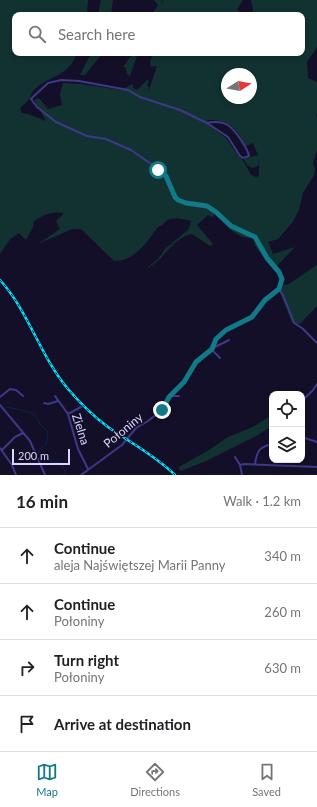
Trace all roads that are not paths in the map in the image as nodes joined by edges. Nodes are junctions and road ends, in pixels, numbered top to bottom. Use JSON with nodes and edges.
{"nodes":[{"id":1,"x":207,"y":122,"type":"junction"},
{"id":2,"x":279,"y":289,"type":"junction"},
{"id":3,"x":229,"y":340,"type":"dead end"},
{"id":4,"x":317,"y":343,"type":"edge"},
{"id":5,"x":212,"y":349,"type":"junction"},
{"id":6,"x":220,"y":358,"type":"dead end"},
{"id":7,"x":317,"y":384,"type":"edge"},
{"id":8,"x":22,"y":396,"type":"dead end"},
{"id":9,"x":55,"y":396,"type":"dead end"},
{"id":10,"x":170,"y":396,"type":"junction"},
{"id":11,"x":179,"y":396,"type":"dead end"},
{"id":12,"x":0,"y":397,"type":"edge"},
{"id":13,"x":305,"y":398,"type":"edge"},
{"id":14,"x":58,"y":401,"type":"junction"},
{"id":15,"x":44,"y":403,"type":"dead end"},
{"id":16,"x":0,"y":405,"type":"edge"},
{"id":17,"x":81,"y":407,"type":"dead end"},
{"id":18,"x":68,"y":414,"type":"junction"},
{"id":19,"x":23,"y":433,"type":"junction"},
{"id":20,"x":305,"y":439,"type":"edge"},
{"id":21,"x":317,"y":442,"type":"edge"},
{"id":22,"x":269,"y":445,"type":"edge"},
{"id":23,"x":1,"y":449,"type":"edge"},
{"id":24,"x":235,"y":457,"type":"dead end"},
{"id":25,"x":255,"y":464,"type":"junction"},
{"id":26,"x":240,"y":465,"type":"junction"},
{"id":27,"x":317,"y":467,"type":"edge"},
{"id":28,"x":88,"y":469,"type":"junction"},
{"id":29,"x":15,"y":474,"type":"edge"},
{"id":30,"x":12,"y":475,"type":"edge"},
{"id":31,"x":45,"y":475,"type":"edge"},
{"id":32,"x":81,"y":475,"type":"edge"},
{"id":33,"x":242,"y":475,"type":"edge"}],
"edges":[{"from":1,"to":1,"type":"street"},
{"from":1,"to":2,"type":"street"},
{"from":2,"to":4,"type":"street"},
{"from":2,"to":5,"type":"street","name":"Połoniny"},
{"from":3,"to":5,"type":"street"},
{"from":5,"to":6,"type":"street"},
{"from":5,"to":10,"type":"street","name":"Połoniny"},
{"from":7,"to":13,"type":"street"},
{"from":8,"to":12,"type":"street"},
{"from":9,"to":14,"type":"street","name":"Zielna"},
{"from":10,"to":11,"type":"street"},
{"from":10,"to":28,"type":"street","name":"Połoniny"},
{"from":14,"to":15,"type":"street"},
{"from":14,"to":18,"type":"street","name":"Zielna"},
{"from":16,"to":19,"type":"street"},
{"from":17,"to":18,"type":"street"},
{"from":18,"to":28,"type":"street","name":"Zielna"},
{"from":19,"to":23,"type":"street"},
{"from":19,"to":31,"type":"street"},
{"from":20,"to":21,"type":"street"},
{"from":22,"to":25,"type":"street"},
{"from":23,"to":29,"type":"street"},
{"from":24,"to":26,"type":"street"},
{"from":25,"to":26,"type":"street"},
{"from":25,"to":27,"type":"street"},
{"from":26,"to":33,"type":"street"},
{"from":28,"to":32,"type":"street","name":"Połoniny"},
{"from":29,"to":30,"type":"street"}]}
